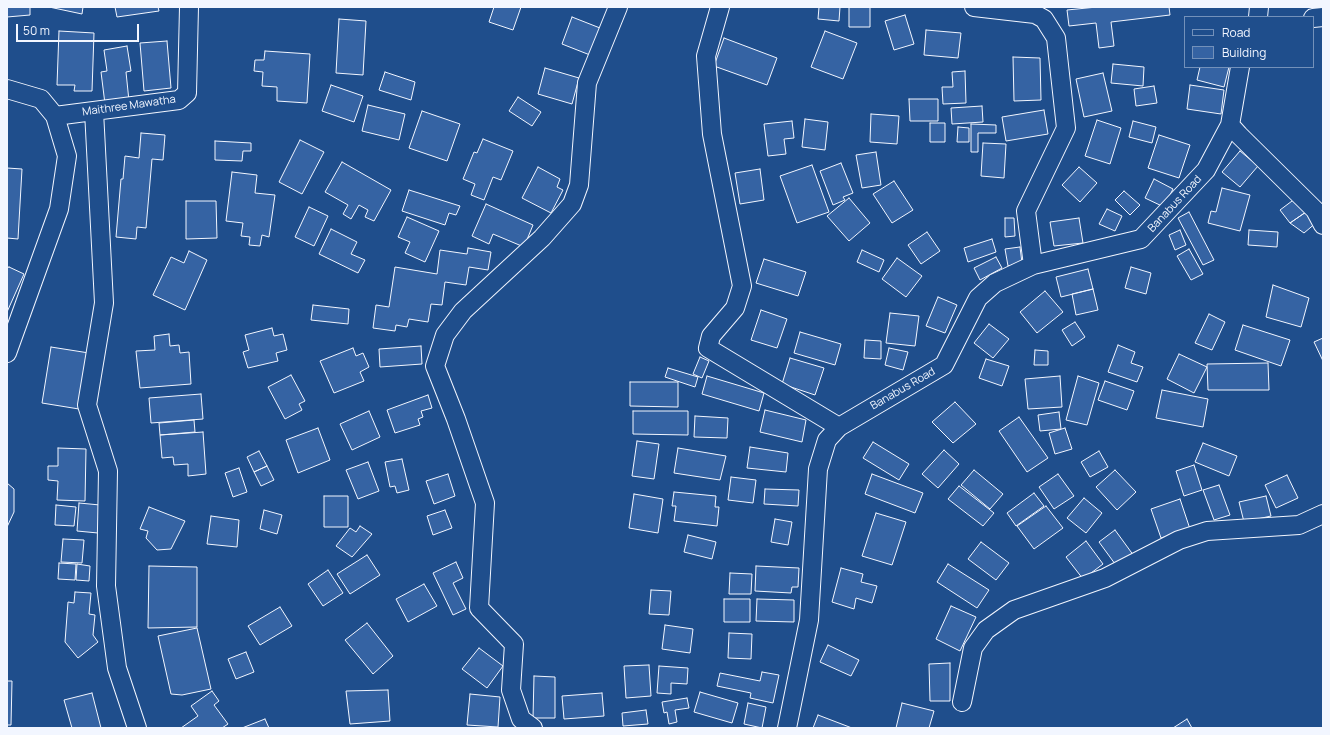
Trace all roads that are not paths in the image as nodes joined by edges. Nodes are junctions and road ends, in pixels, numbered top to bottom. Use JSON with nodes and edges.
{"nodes":[{"id":1,"x":189,"y":7,"type":"edge"},
{"id":2,"x":618,"y":7,"type":"edge"},
{"id":3,"x":720,"y":7,"type":"edge"},
{"id":4,"x":974,"y":7,"type":"edge"},
{"id":5,"x":1240,"y":68,"type":"edge"},
{"id":6,"x":7,"y":89,"type":"edge"},
{"id":7,"x":94,"y":110,"type":"junction"},
{"id":8,"x":55,"y":116,"type":"junction"},
{"id":9,"x":1230,"y":125,"type":"junction"},
{"id":10,"x":1323,"y":225,"type":"edge"},
{"id":11,"x":1033,"y":265,"type":"junction"},
{"id":12,"x":7,"y":353,"type":"edge"},
{"id":13,"x":839,"y":427,"type":"junction"},
{"id":14,"x":1323,"y":514,"type":"edge"},
{"id":15,"x":962,"y":702,"type":"dead end"},
{"id":16,"x":138,"y":728,"type":"edge"},
{"id":17,"x":533,"y":728,"type":"edge"},
{"id":18,"x":787,"y":728,"type":"edge"}],
"edges":[{"from":1,"to":7,"type":"street","name":"Maithree Mawatha"},
{"from":2,"to":17,"type":"street"},
{"from":3,"to":13,"type":"street"},
{"from":4,"to":11,"type":"street"},
{"from":5,"to":9,"type":"street","name":"Banabus Road"},
{"from":6,"to":8,"type":"street"},
{"from":7,"to":8,"type":"street","name":"Maithree Mawatha"},
{"from":7,"to":16,"type":"street"},
{"from":8,"to":12,"type":"street"},
{"from":9,"to":10,"type":"street"},
{"from":9,"to":11,"type":"street","name":"Banabus Road"},
{"from":11,"to":13,"type":"street","name":"Banabus Road"},
{"from":13,"to":18,"type":"street","name":"Banabus Road"},
{"from":14,"to":15,"type":"street"}]}
